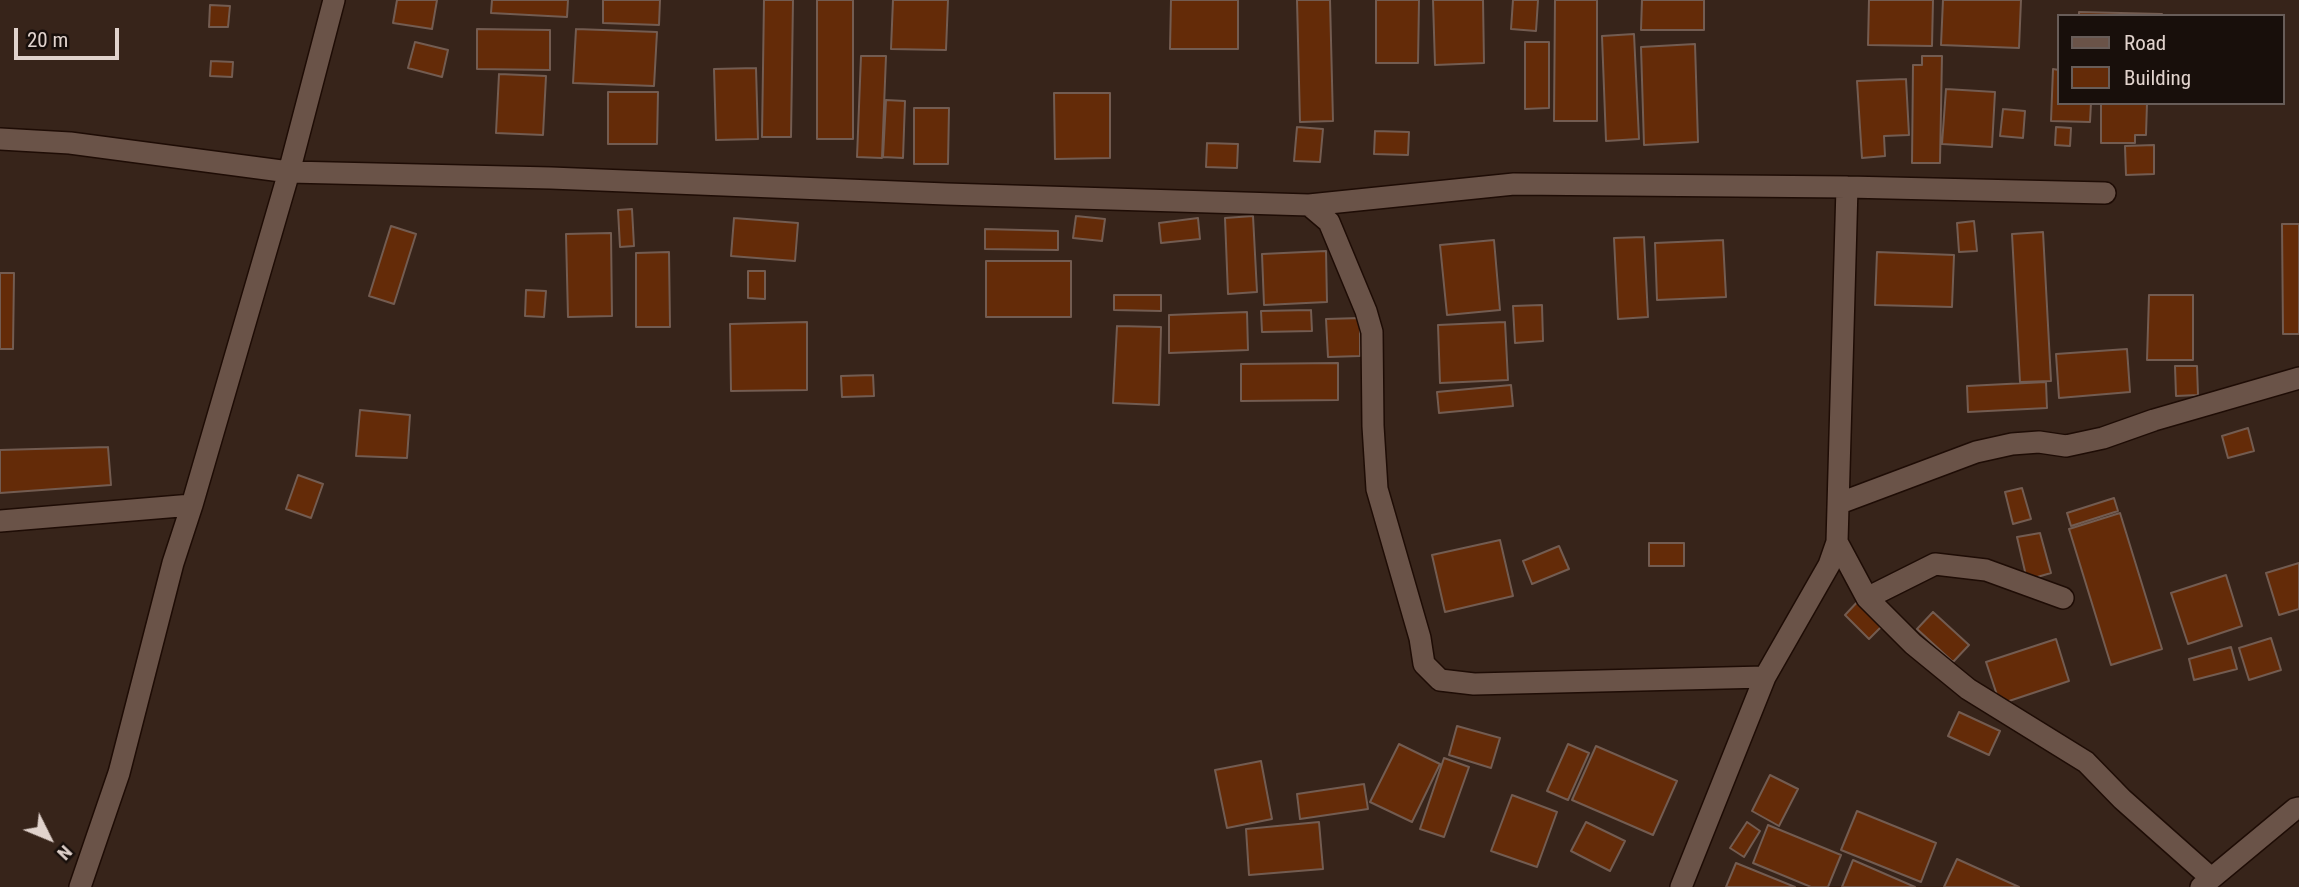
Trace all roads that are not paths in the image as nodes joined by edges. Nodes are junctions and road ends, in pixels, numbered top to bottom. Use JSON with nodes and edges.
{"nodes":[{"id":1,"x":334,"y":0,"type":"edge"},
{"id":2,"x":0,"y":139,"type":"edge"},
{"id":3,"x":289,"y":172,"type":"junction"},
{"id":4,"x":1847,"y":187,"type":"junction"},
{"id":5,"x":2105,"y":192,"type":"dead end"},
{"id":6,"x":1309,"y":205,"type":"junction"},
{"id":7,"x":2299,"y":378,"type":"edge"},
{"id":8,"x":1840,"y":503,"type":"junction"},
{"id":9,"x":192,"y":505,"type":"junction"},
{"id":10,"x":0,"y":521,"type":"edge"},
{"id":11,"x":1838,"y":542,"type":"junction"},
{"id":12,"x":1867,"y":598,"type":"junction"},
{"id":13,"x":2063,"y":598,"type":"dead end"},
{"id":14,"x":1765,"y":677,"type":"junction"},
{"id":15,"x":2299,"y":808,"type":"edge"},
{"id":16,"x":2206,"y":882,"type":"edge"},
{"id":17,"x":80,"y":887,"type":"edge"},
{"id":18,"x":1681,"y":887,"type":"edge"}],
"edges":[{"from":1,"to":3,"type":"street"},
{"from":2,"to":3,"type":"street"},
{"from":3,"to":6,"type":"street"},
{"from":3,"to":9,"type":"street"},
{"from":4,"to":5,"type":"street"},
{"from":4,"to":6,"type":"street"},
{"from":4,"to":8,"type":"street"},
{"from":6,"to":14,"type":"street"},
{"from":7,"to":8,"type":"street"},
{"from":8,"to":11,"type":"street"},
{"from":9,"to":10,"type":"street"},
{"from":9,"to":17,"type":"street"},
{"from":11,"to":12,"type":"street"},
{"from":11,"to":14,"type":"street"},
{"from":12,"to":13,"type":"street"},
{"from":12,"to":16,"type":"street"},
{"from":14,"to":18,"type":"street"},
{"from":15,"to":16,"type":"street"}]}
